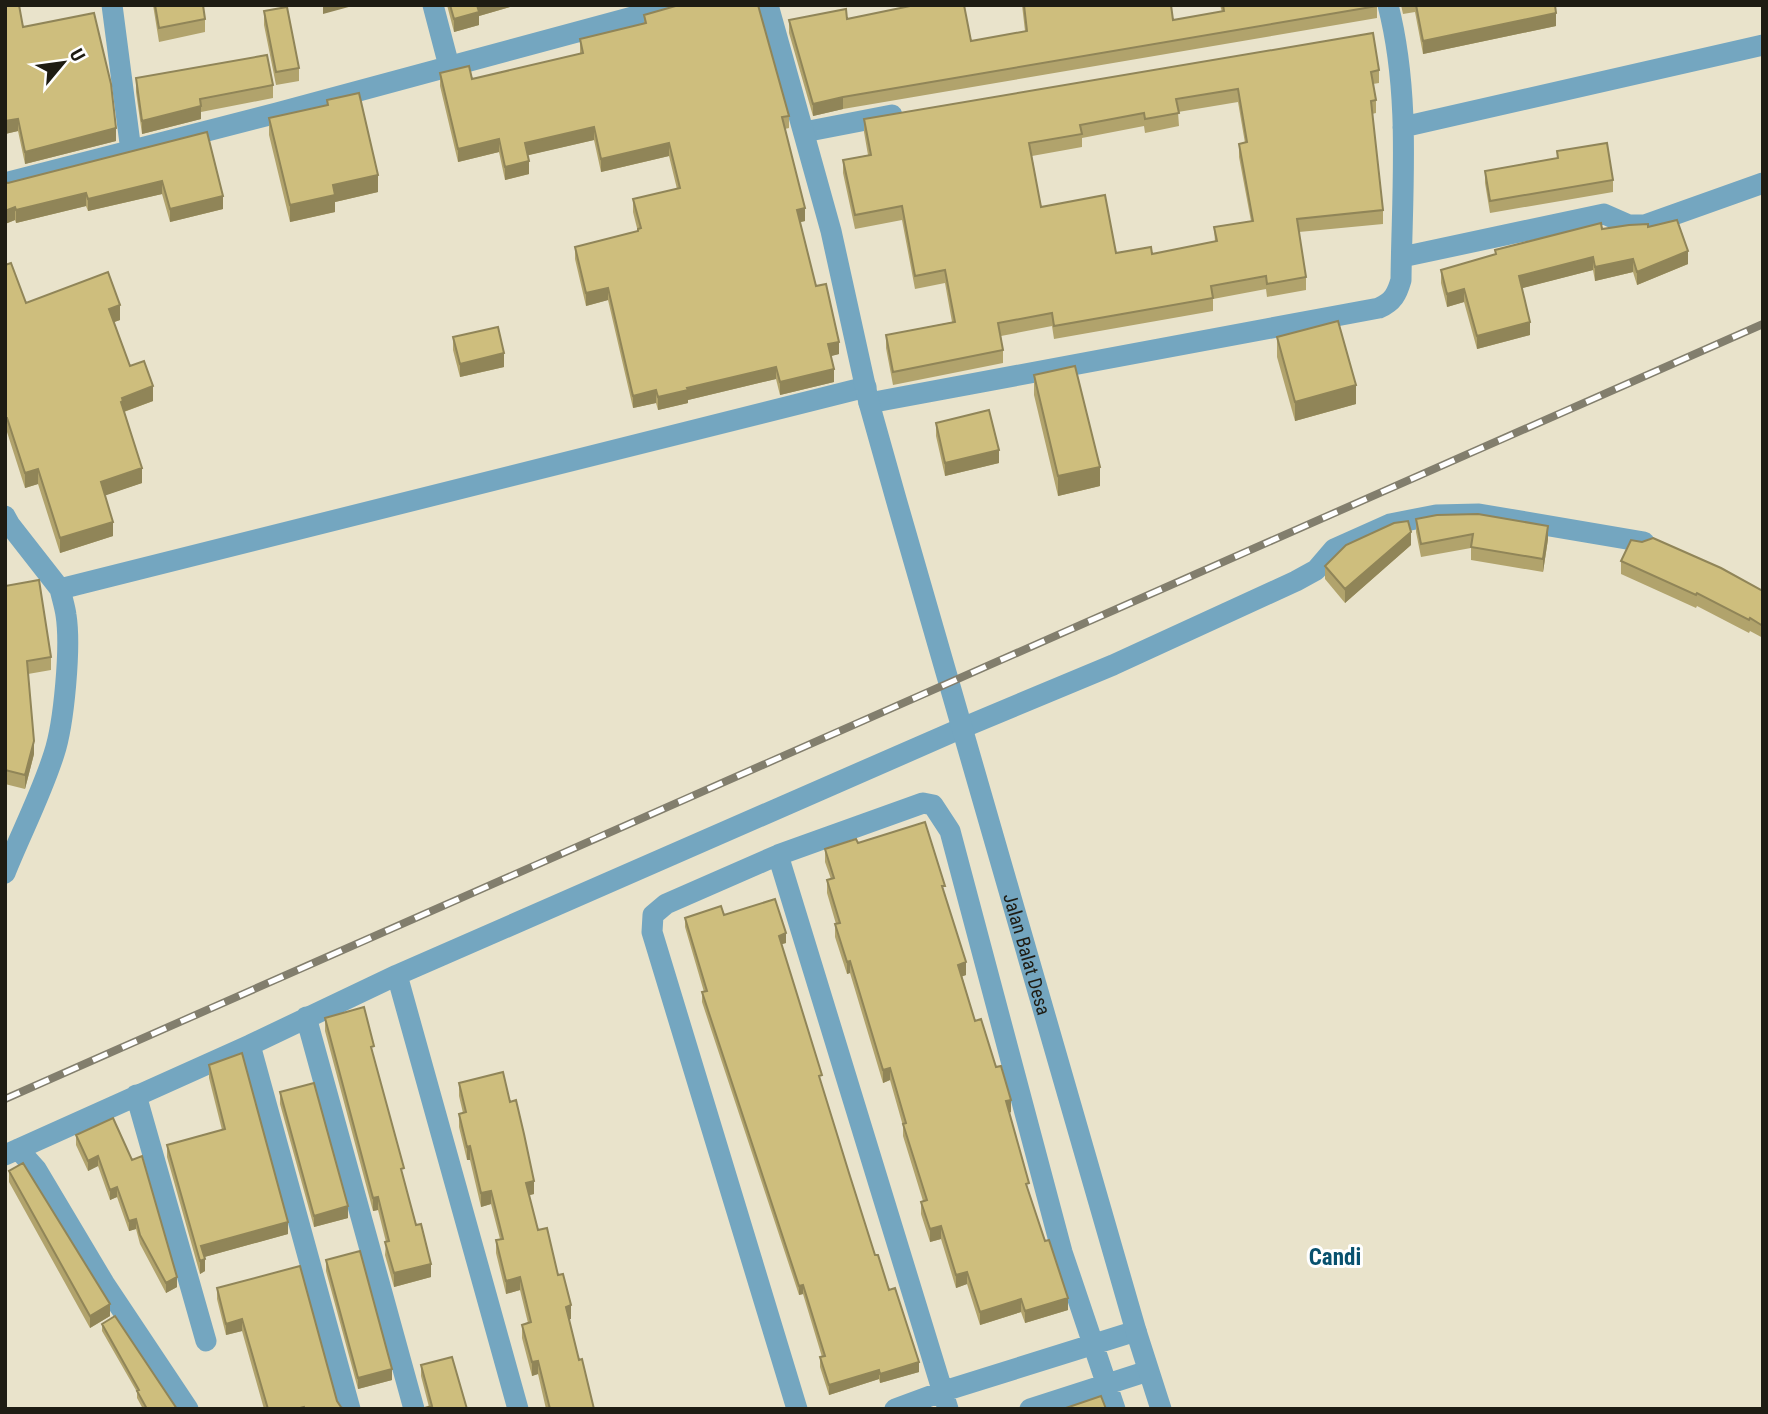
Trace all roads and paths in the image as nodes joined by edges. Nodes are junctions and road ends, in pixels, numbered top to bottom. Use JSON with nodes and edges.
{"nodes":[{"id":1,"x":112,"y":5,"type":"edge"},
{"id":2,"x":433,"y":5,"type":"edge"},
{"id":3,"x":677,"y":5,"type":"edge"},
{"id":4,"x":768,"y":5,"type":"edge"},
{"id":5,"x":1388,"y":5,"type":"edge"},
{"id":6,"x":1394,"y":29,"type":"junction"},
{"id":7,"x":1367,"y":34,"type":"edge"},
{"id":8,"x":1763,"y":46,"type":"edge"},
{"id":9,"x":449,"y":66,"type":"junction"},
{"id":10,"x":911,"y":111,"type":"edge"},
{"id":11,"x":1403,"y":128,"type":"junction"},
{"id":12,"x":804,"y":132,"type":"junction"},
{"id":13,"x":131,"y":150,"type":"junction"},
{"id":14,"x":5,"y":183,"type":"edge"},
{"id":15,"x":1763,"y":183,"type":"edge"},
{"id":16,"x":1402,"y":257,"type":"junction"},
{"id":17,"x":868,"y":395,"type":"junction"},
{"id":18,"x":5,"y":516,"type":"edge"},
{"id":19,"x":1644,"y":542,"type":"edge"},
{"id":20,"x":60,"y":589,"type":"junction"},
{"id":21,"x":962,"y":728,"type":"junction"},
{"id":22,"x":778,"y":855,"type":"junction"},
{"id":23,"x":5,"y":873,"type":"edge"},
{"id":24,"x":397,"y":975,"type":"junction"},
{"id":25,"x":306,"y":1017,"type":"junction"},
{"id":26,"x":250,"y":1045,"type":"junction"},
{"id":27,"x":136,"y":1095,"type":"junction"},
{"id":28,"x":16,"y":1150,"type":"edge"},
{"id":29,"x":1136,"y":1331,"type":"junction"},
{"id":30,"x":206,"y":1340,"type":"dead end"},
{"id":31,"x":1093,"y":1343,"type":"junction"},
{"id":32,"x":1148,"y":1371,"type":"junction"},
{"id":33,"x":1107,"y":1384,"type":"junction"},
{"id":34,"x":944,"y":1400,"type":"edge"},
{"id":35,"x":188,"y":1409,"type":"edge"},
{"id":36,"x":350,"y":1409,"type":"edge"},
{"id":37,"x":414,"y":1409,"type":"edge"},
{"id":38,"x":519,"y":1409,"type":"edge"},
{"id":39,"x":797,"y":1409,"type":"edge"},
{"id":40,"x":895,"y":1409,"type":"edge"},
{"id":41,"x":1030,"y":1409,"type":"edge"},
{"id":42,"x":1115,"y":1409,"type":"edge"},
{"id":43,"x":1161,"y":1409,"type":"edge"}],
"edges":[{"from":1,"to":13,"type":"street"},
{"from":2,"to":9,"type":"street"},
{"from":3,"to":9,"type":"street"},
{"from":4,"to":12,"type":"street","name":"Jalan Balat Desa"},
{"from":5,"to":6,"type":"street"},
{"from":6,"to":7,"type":"street"},
{"from":6,"to":11,"type":"street"},
{"from":8,"to":11,"type":"street"},
{"from":9,"to":13,"type":"street"},
{"from":10,"to":12,"type":"street"},
{"from":11,"to":16,"type":"street"},
{"from":12,"to":17,"type":"street","name":"Jalan Balat Desa"},
{"from":13,"to":14,"type":"street"},
{"from":15,"to":16,"type":"street"},
{"from":16,"to":17,"type":"street"},
{"from":17,"to":20,"type":"street"},
{"from":17,"to":21,"type":"street","name":"Jalan Balat Desa"},
{"from":18,"to":20,"type":"street"},
{"from":19,"to":21,"type":"street"},
{"from":20,"to":23,"type":"street"},
{"from":21,"to":24,"type":"street"},
{"from":21,"to":29,"type":"street","name":"Jalan Balat Desa"},
{"from":22,"to":31,"type":"street"},
{"from":22,"to":34,"type":"street"},
{"from":22,"to":39,"type":"street"},
{"from":24,"to":25,"type":"street"},
{"from":24,"to":38,"type":"street"},
{"from":25,"to":26,"type":"street"},
{"from":25,"to":37,"type":"street"},
{"from":26,"to":27,"type":"street"},
{"from":26,"to":36,"type":"street"},
{"from":27,"to":28,"type":"street"},
{"from":27,"to":30,"type":"street"},
{"from":28,"to":35,"type":"street"},
{"from":29,"to":31,"type":"street"},
{"from":29,"to":32,"type":"street","name":"Jalan Balat Desa"},
{"from":31,"to":33,"type":"street"},
{"from":31,"to":34,"type":"street"},
{"from":32,"to":33,"type":"street"},
{"from":32,"to":43,"type":"street","name":"Jalan Balat Desa"},
{"from":33,"to":41,"type":"street"},
{"from":33,"to":42,"type":"street"},
{"from":34,"to":40,"type":"street"}]}
